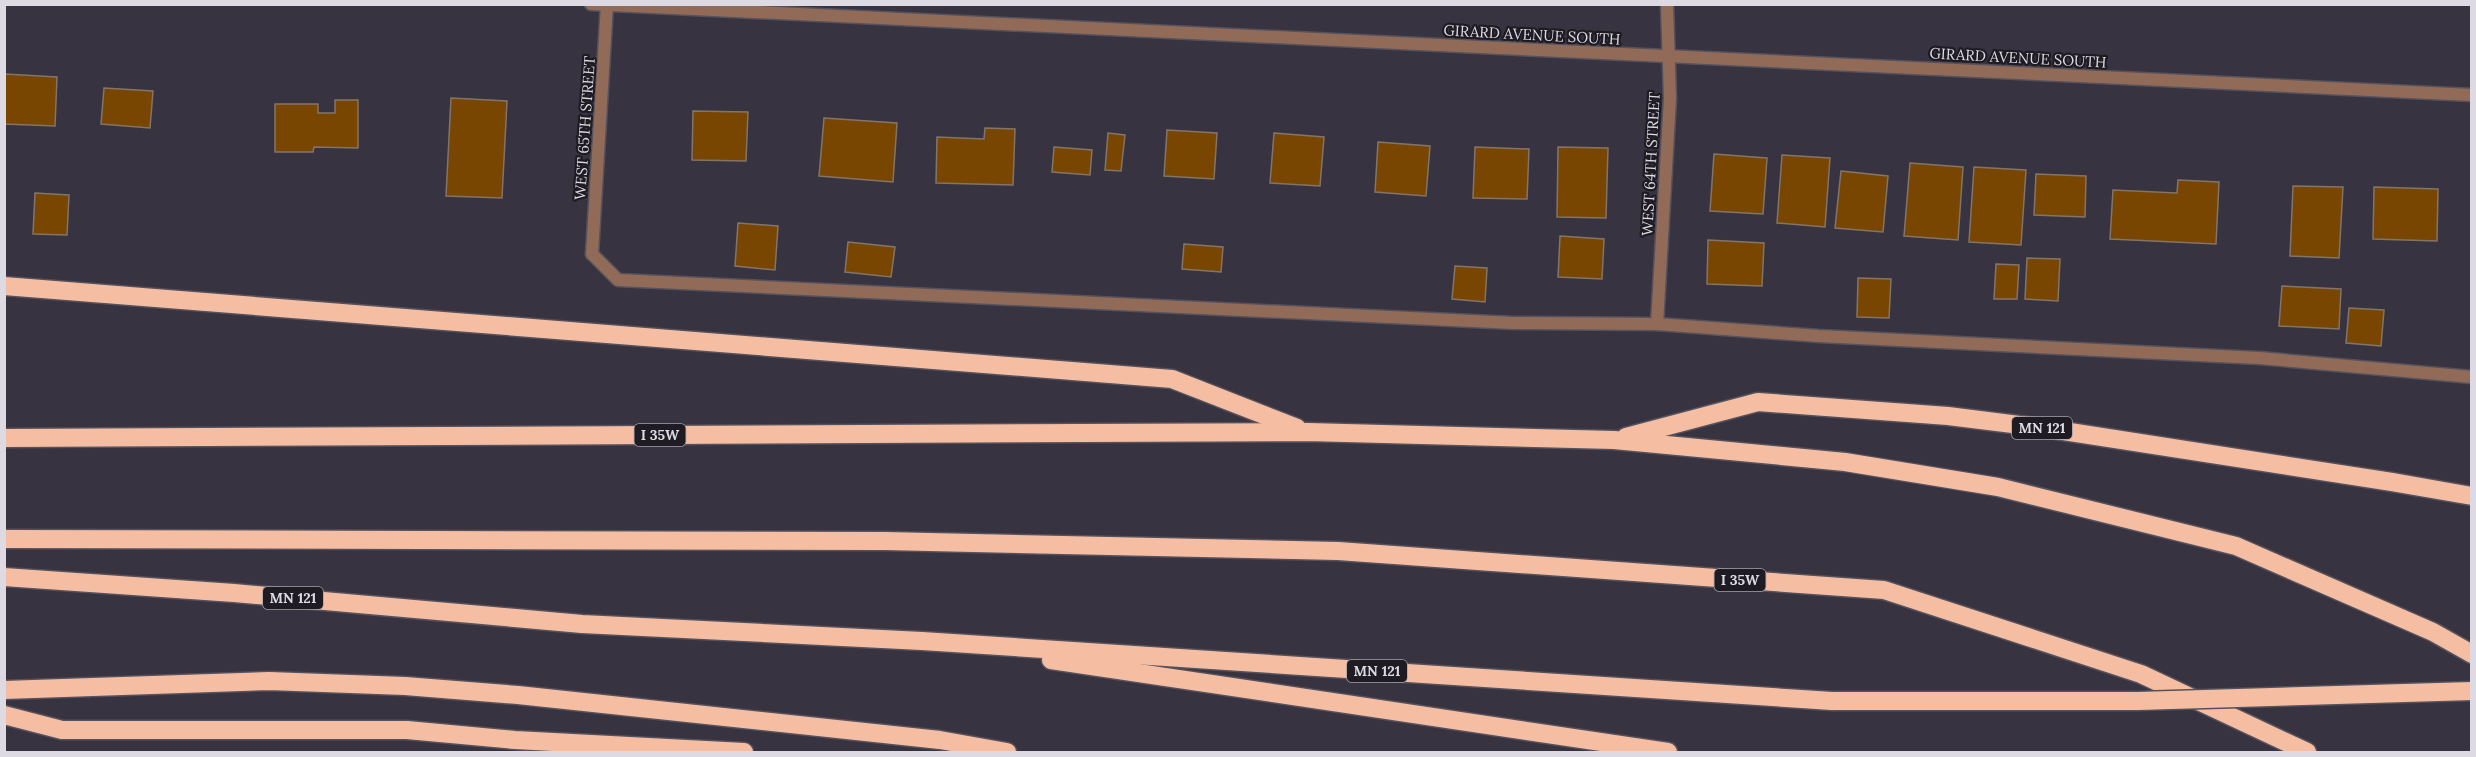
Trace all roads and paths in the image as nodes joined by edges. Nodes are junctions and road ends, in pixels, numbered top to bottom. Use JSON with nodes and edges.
{"nodes":[{"id":1,"x":591,"y":4,"type":"edge"},
{"id":2,"x":1667,"y":4,"type":"edge"},
{"id":3,"x":608,"y":5,"type":"edge"},
{"id":4,"x":1669,"y":56,"type":"junction"},
{"id":5,"x":2472,"y":94,"type":"edge"},
{"id":6,"x":4,"y":286,"type":"edge"},
{"id":7,"x":1657,"y":324,"type":"junction"},
{"id":8,"x":2472,"y":377,"type":"edge"},
{"id":9,"x":1307,"y":432,"type":"junction"},
{"id":10,"x":4,"y":438,"type":"edge"},
{"id":11,"x":1614,"y":440,"type":"junction"},
{"id":12,"x":2392,"y":482,"type":"junction"},
{"id":13,"x":2472,"y":491,"type":"edge"},
{"id":14,"x":2472,"y":496,"type":"edge"},
{"id":15,"x":4,"y":539,"type":"edge"},
{"id":16,"x":4,"y":578,"type":"edge"},
{"id":17,"x":922,"y":641,"type":"junction"},
{"id":18,"x":2472,"y":654,"type":"edge"},
{"id":19,"x":4,"y":690,"type":"edge"},
{"id":20,"x":2472,"y":691,"type":"edge"},
{"id":21,"x":4,"y":715,"type":"edge"},
{"id":22,"x":744,"y":753,"type":"edge"},
{"id":23,"x":1007,"y":753,"type":"edge"},
{"id":24,"x":1668,"y":753,"type":"edge"},
{"id":25,"x":2307,"y":753,"type":"edge"}],
"edges":[{"from":1,"to":3,"type":"street","name":"GIRARD AVENUE SOUTH"},
{"from":2,"to":4,"type":"street","name":"WEST 64TH STREET"},
{"from":3,"to":4,"type":"street","name":"GIRARD AVENUE SOUTH"},
{"from":3,"to":7,"type":"street","name":"WEST 65TH STREET"},
{"from":4,"to":5,"type":"street","name":"GIRARD AVENUE SOUTH"},
{"from":4,"to":7,"type":"street","name":"WEST 64TH STREET"},
{"from":6,"to":9,"type":"highway"},
{"from":7,"to":8,"type":"street"},
{"from":9,"to":10,"type":"highway","number":"I 35W"},
{"from":9,"to":11,"type":"highway","number":"I 35W"},
{"from":11,"to":12,"type":"highway","number":"MN 121"},
{"from":11,"to":18,"type":"highway","number":"I 35W"},
{"from":12,"to":13,"type":"highway"},
{"from":12,"to":14,"type":"highway","number":"MN 121"},
{"from":15,"to":25,"type":"highway","number":"I 35W"},
{"from":16,"to":17,"type":"highway","number":"MN 121"},
{"from":17,"to":20,"type":"highway","number":"MN 121","bridge":true},
{"from":17,"to":24,"type":"highway"},
{"from":19,"to":23,"type":"highway"},
{"from":21,"to":22,"type":"highway"}]}
